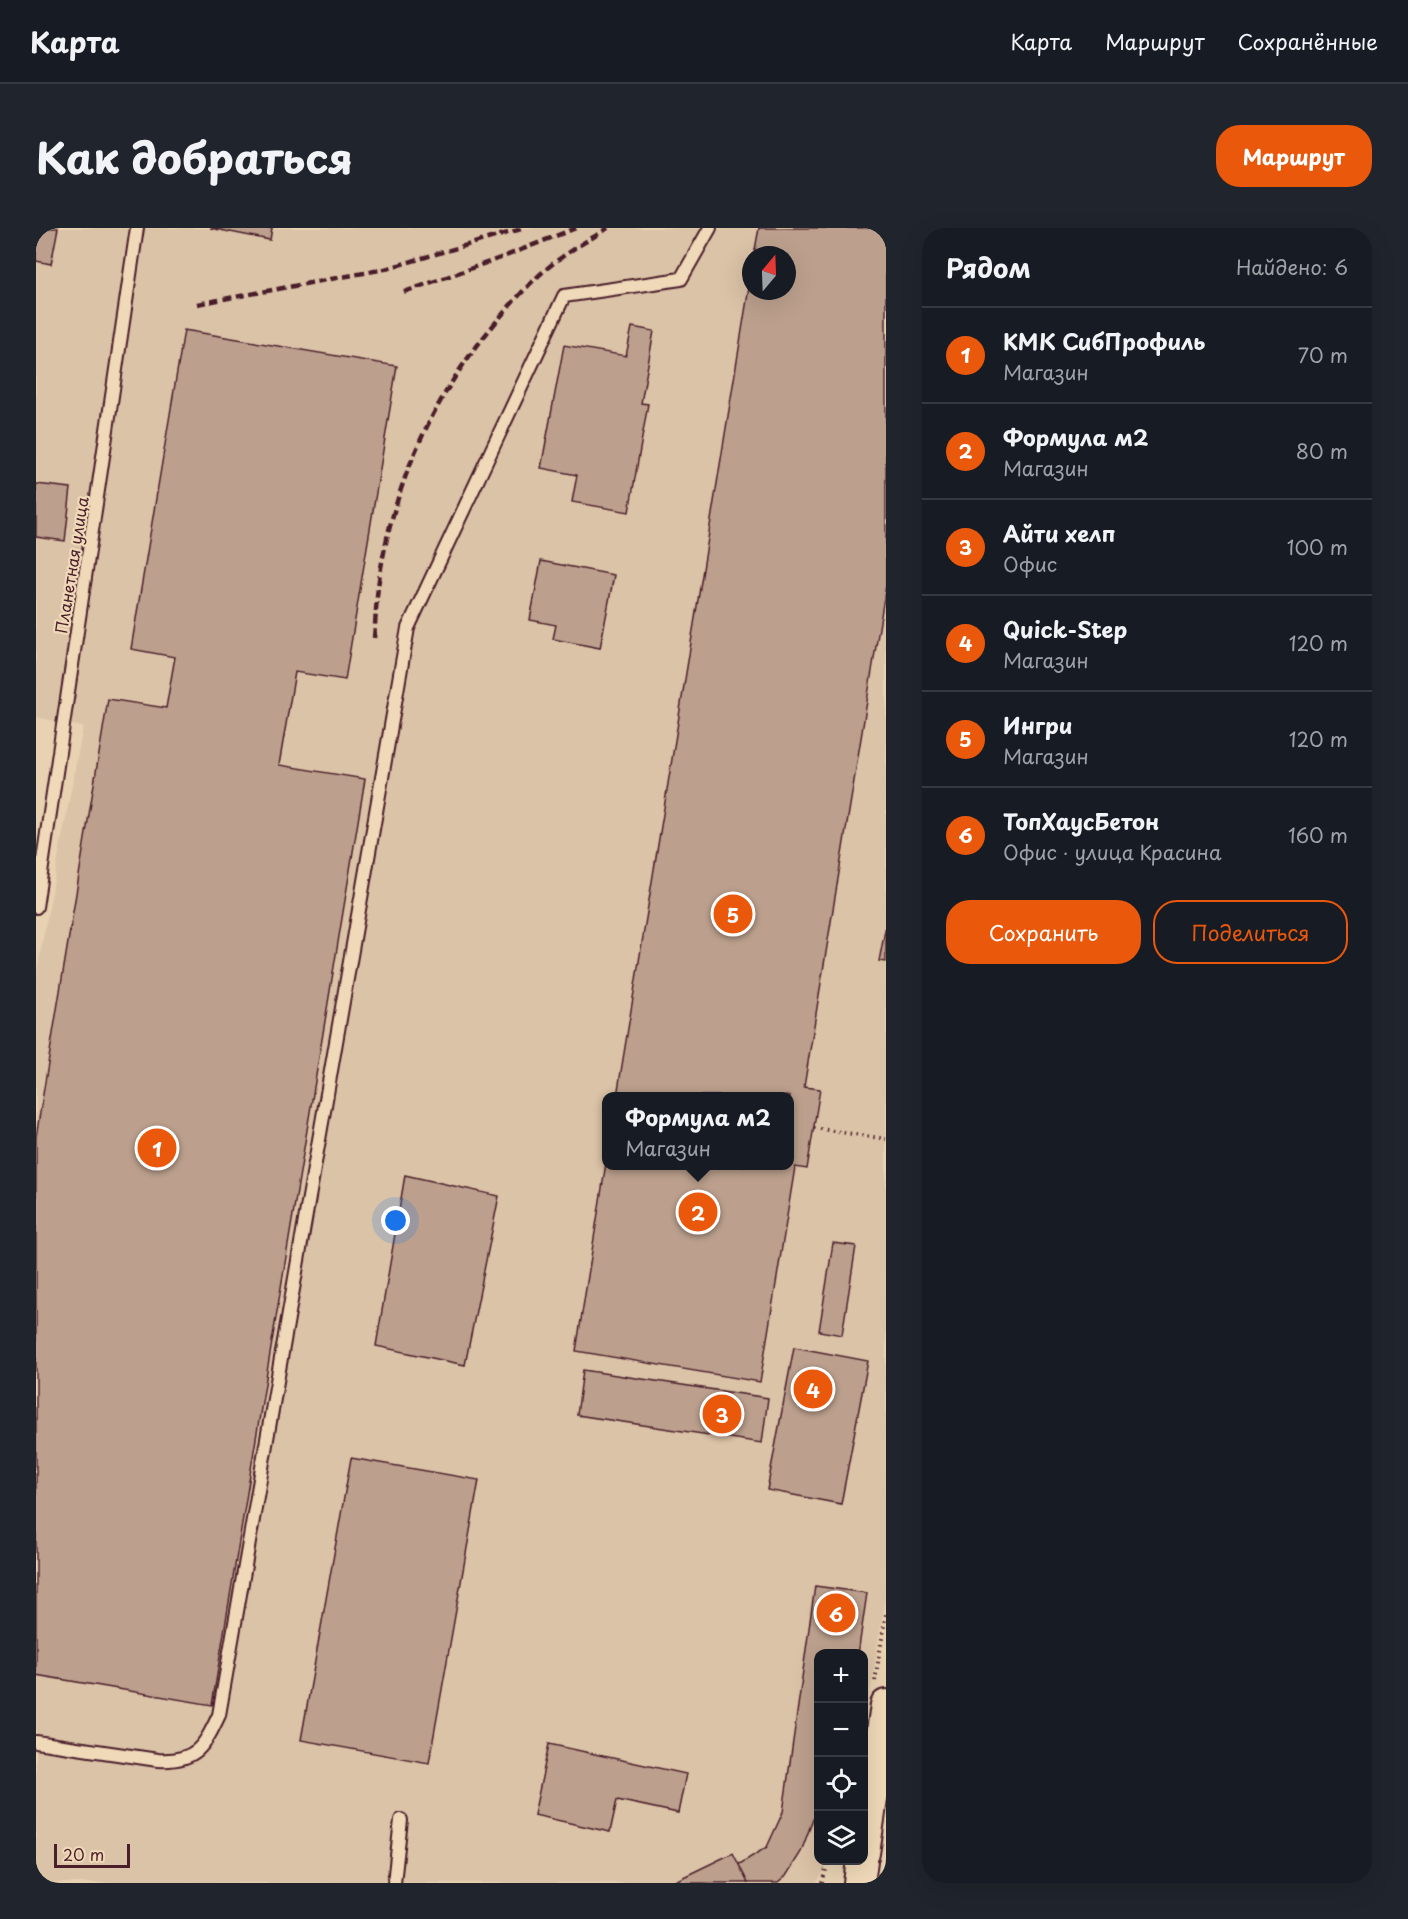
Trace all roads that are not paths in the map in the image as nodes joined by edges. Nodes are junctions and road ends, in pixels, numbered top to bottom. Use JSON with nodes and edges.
{"nodes":[{"id":1,"x":137,"y":228,"type":"edge"},
{"id":2,"x":710,"y":228,"type":"edge"},
{"id":3,"x":36,"y":907,"type":"edge"},
{"id":4,"x":886,"y":1705,"type":"edge"},
{"id":5,"x":36,"y":1742,"type":"edge"},
{"id":6,"x":401,"y":1820,"type":"dead end"},
{"id":7,"x":868,"y":1826,"type":"edge"},
{"id":8,"x":861,"y":1865,"type":"edge"},
{"id":9,"x":394,"y":1883,"type":"edge"},
{"id":10,"x":859,"y":1883,"type":"edge"}],
"edges":[{"from":1,"to":3,"type":"lane","name":"Планетная улица"},
{"from":2,"to":5,"type":"lane"},
{"from":4,"to":7,"type":"street"},
{"from":6,"to":9,"type":"lane"},
{"from":8,"to":10,"type":"street"}]}
